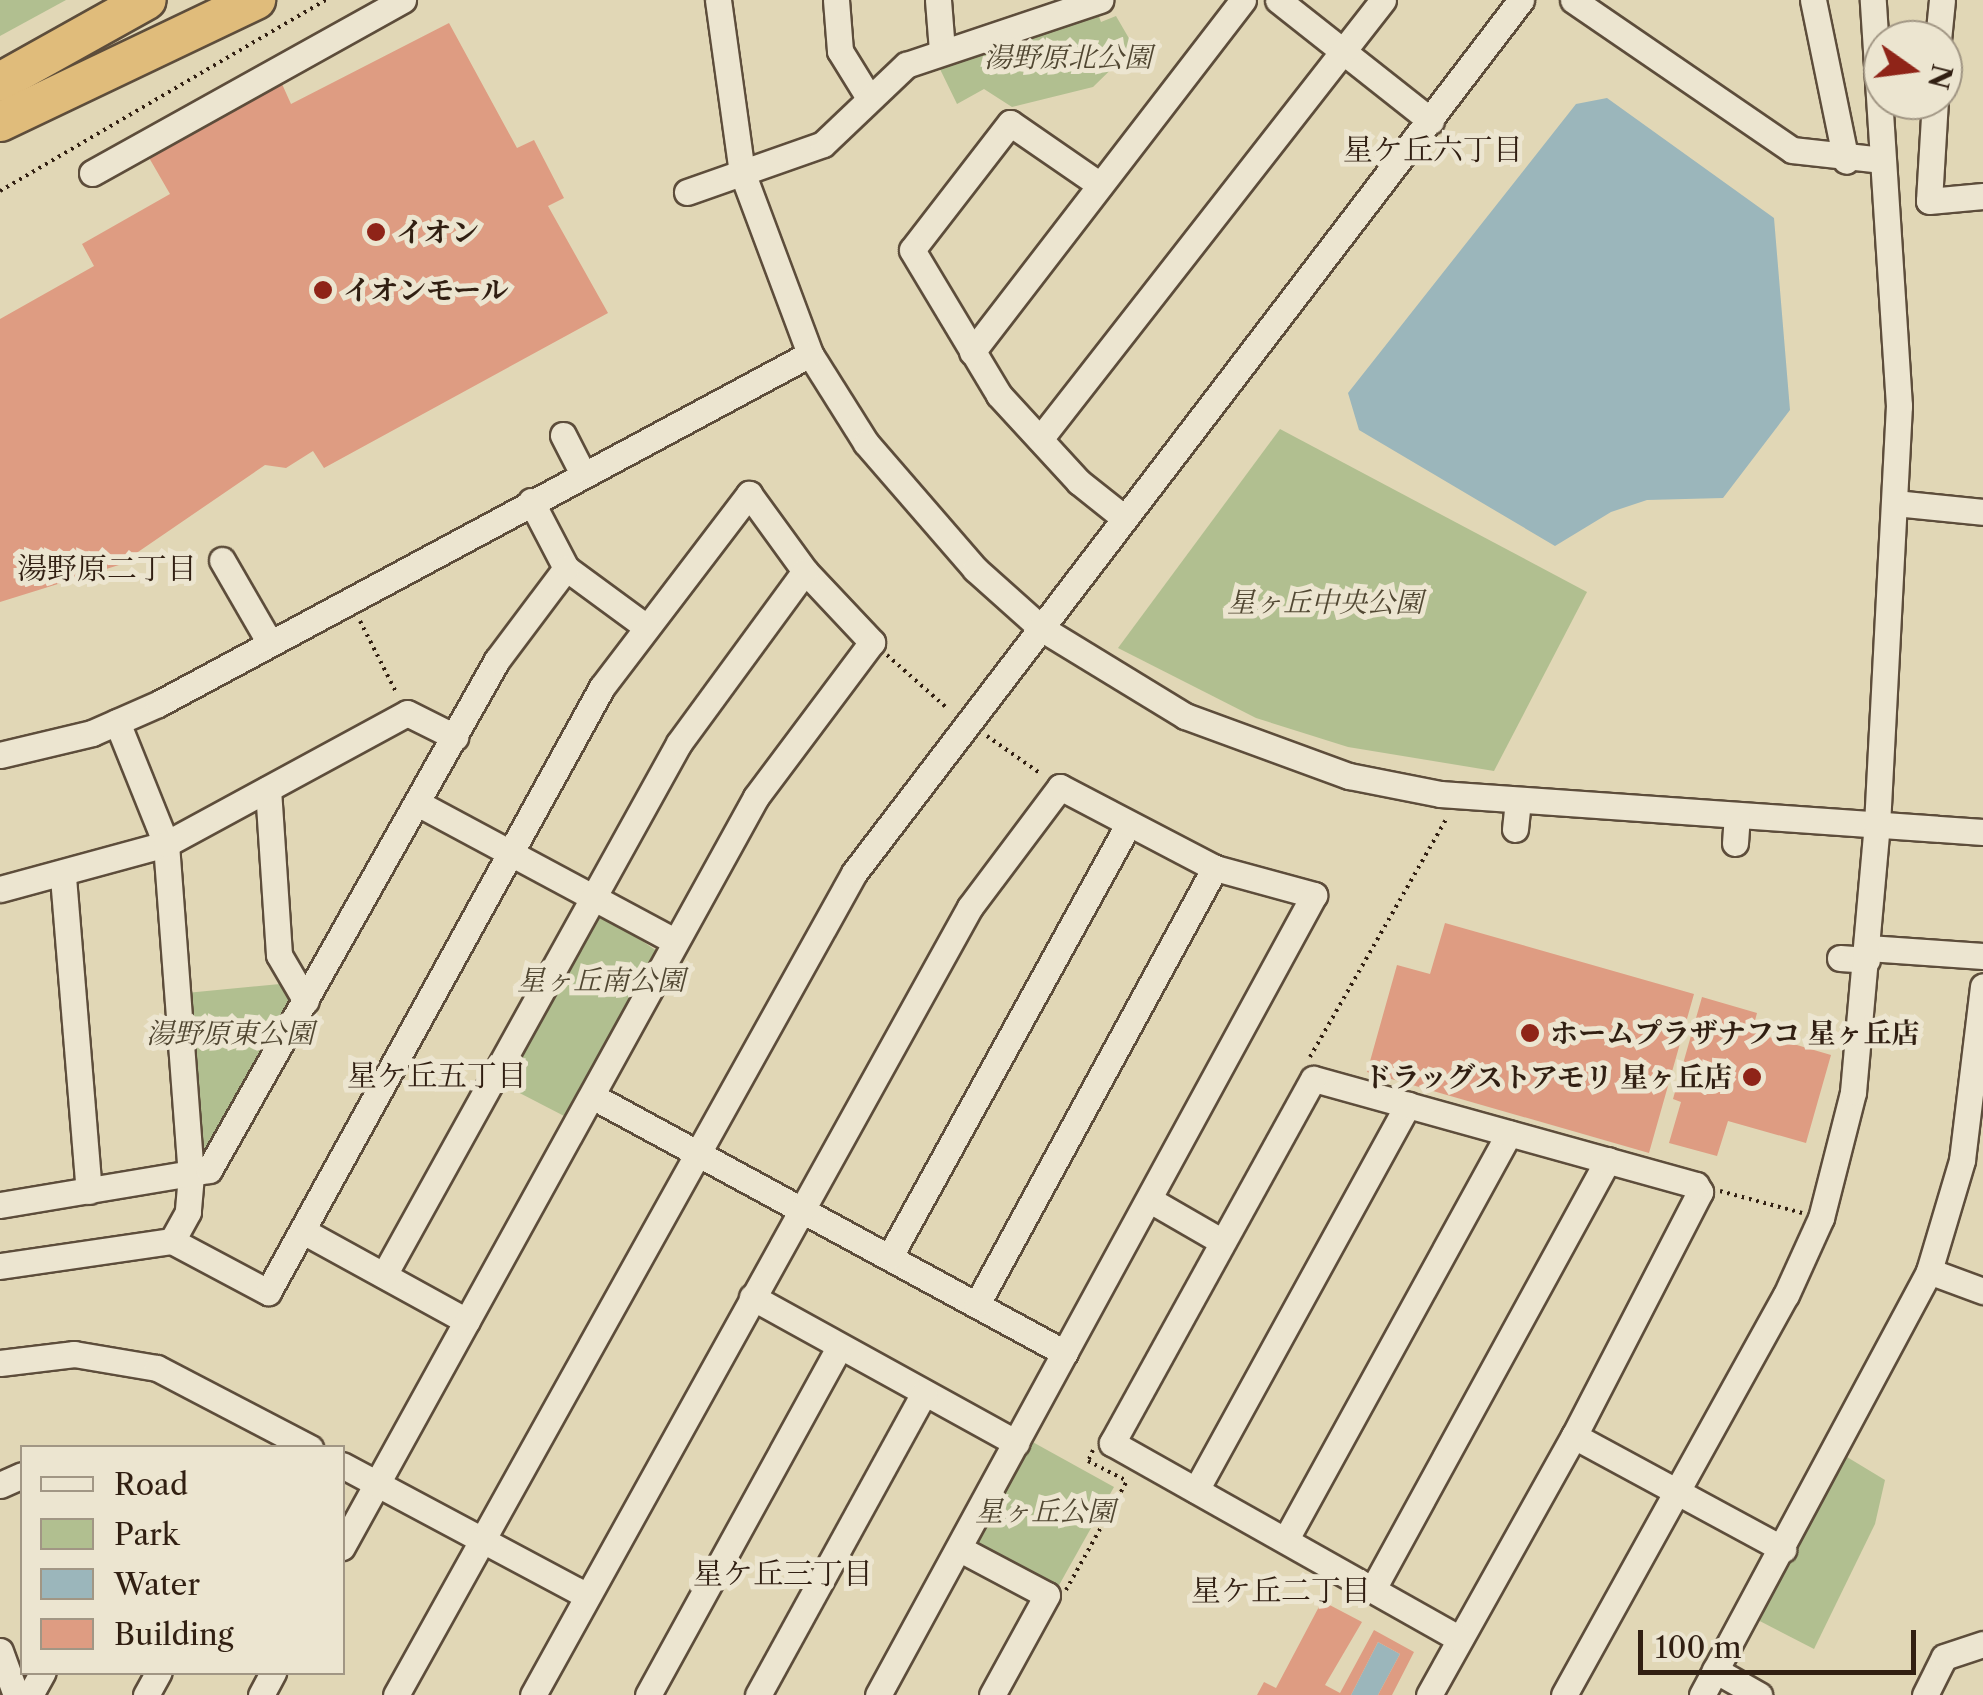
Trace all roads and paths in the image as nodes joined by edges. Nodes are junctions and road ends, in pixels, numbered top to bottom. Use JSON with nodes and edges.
{"nodes":[{"id":1,"x":104,"y":0,"type":"edge"},
{"id":2,"x":147,"y":0,"type":"edge"},
{"id":3,"x":200,"y":0,"type":"edge"},
{"id":4,"x":256,"y":0,"type":"edge"},
{"id":5,"x":326,"y":0,"type":"edge"},
{"id":6,"x":403,"y":0,"type":"edge"},
{"id":7,"x":718,"y":0,"type":"edge"},
{"id":8,"x":836,"y":0,"type":"edge"},
{"id":9,"x":938,"y":0,"type":"edge"},
{"id":10,"x":1100,"y":0,"type":"edge"},
{"id":11,"x":1243,"y":0,"type":"edge"},
{"id":12,"x":1278,"y":0,"type":"edge"},
{"id":13,"x":1383,"y":0,"type":"edge"},
{"id":14,"x":1521,"y":0,"type":"edge"},
{"id":15,"x":1574,"y":0,"type":"edge"},
{"id":16,"x":1873,"y":0,"type":"edge"},
{"id":17,"x":1809,"y":4,"type":"edge"},
{"id":18,"x":942,"y":51,"type":"junction"},
{"id":19,"x":1344,"y":52,"type":"junction"},
{"id":20,"x":0,"y":72,"type":"edge"},
{"id":21,"x":0,"y":82,"type":"edge"},
{"id":22,"x":869,"y":98,"type":"junction"},
{"id":23,"x":0,"y":119,"type":"edge"},
{"id":24,"x":1934,"y":120,"type":"edge"},
{"id":25,"x":1431,"y":121,"type":"junction"},
{"id":26,"x":1882,"y":160,"type":"junction"},
{"id":27,"x":1846,"y":161,"type":"junction"},
{"id":28,"x":742,"y":172,"type":"junction"},
{"id":29,"x":92,"y":173,"type":"dead end"},
{"id":30,"x":1100,"y":185,"type":"junction"},
{"id":31,"x":0,"y":191,"type":"edge"},
{"id":32,"x":688,"y":192,"type":"dead end"},
{"id":33,"x":1983,"y":196,"type":"edge"},
{"id":34,"x":972,"y":352,"type":"junction"},
{"id":35,"x":810,"y":354,"type":"junction"},
{"id":36,"x":563,"y":435,"type":"dead end"},
{"id":37,"x":1040,"y":439,"type":"junction"},
{"id":38,"x":583,"y":474,"type":"junction"},
{"id":39,"x":531,"y":502,"type":"junction"},
{"id":40,"x":1895,"y":503,"type":"junction"},
{"id":41,"x":1983,"y":512,"type":"edge"},
{"id":42,"x":1124,"y":517,"type":"junction"},
{"id":43,"x":222,"y":560,"type":"dead end"},
{"id":44,"x":566,"y":568,"type":"junction"},
{"id":45,"x":805,"y":572,"type":"junction"},
{"id":46,"x":360,"y":621,"type":"dead end"},
{"id":47,"x":645,"y":626,"type":"junction"},
{"id":48,"x":1041,"y":628,"type":"junction"},
{"id":49,"x":872,"y":642,"type":"junction"},
{"id":50,"x":270,"y":643,"type":"junction"},
{"id":51,"x":948,"y":708,"type":"dead end"},
{"id":52,"x":407,"y":713,"type":"junction"},
{"id":53,"x":117,"y":722,"type":"junction"},
{"id":54,"x":979,"y":731,"type":"dead end"},
{"id":55,"x":455,"y":738,"type":"junction"},
{"id":56,"x":0,"y":754,"type":"edge"},
{"id":57,"x":1060,"y":787,"type":"junction"},
{"id":58,"x":268,"y":788,"type":"junction"},
{"id":59,"x":1518,"y":800,"type":"junction"},
{"id":60,"x":419,"y":804,"type":"junction"},
{"id":61,"x":1738,"y":815,"type":"junction"},
{"id":62,"x":1877,"y":825,"type":"junction"},
{"id":63,"x":1127,"y":827,"type":"junction"},
{"id":64,"x":1515,"y":829,"type":"dead end"},
{"id":65,"x":1983,"y":832,"type":"edge"},
{"id":66,"x":1735,"y":843,"type":"dead end"},
{"id":67,"x":166,"y":844,"type":"junction"},
{"id":68,"x":510,"y":851,"type":"junction"},
{"id":69,"x":1215,"y":868,"type":"junction"},
{"id":70,"x":63,"y":876,"type":"junction"},
{"id":71,"x":0,"y":889,"type":"edge"},
{"id":72,"x":590,"y":894,"type":"junction"},
{"id":73,"x":675,"y":941,"type":"junction"},
{"id":74,"x":1868,"y":954,"type":"junction"},
{"id":75,"x":1983,"y":956,"type":"edge"},
{"id":76,"x":1840,"y":958,"type":"dead end"},
{"id":77,"x":1983,"y":986,"type":"edge"},
{"id":78,"x":306,"y":1001,"type":"junction"},
{"id":79,"x":592,"y":1096,"type":"junction"},
{"id":80,"x":1408,"y":1105,"type":"junction"},
{"id":81,"x":1509,"y":1133,"type":"junction"},
{"id":82,"x":696,"y":1154,"type":"junction"},
{"id":83,"x":1608,"y":1160,"type":"junction"},
{"id":84,"x":191,"y":1175,"type":"junction"},
{"id":85,"x":1696,"y":1184,"type":"junction"},
{"id":86,"x":89,"y":1191,"type":"junction"},
{"id":87,"x":1150,"y":1200,"type":"junction"},
{"id":88,"x":0,"y":1206,"type":"edge"},
{"id":89,"x":800,"y":1209,"type":"junction"},
{"id":90,"x":1804,"y":1214,"type":"dead end"},
{"id":91,"x":303,"y":1231,"type":"junction"},
{"id":92,"x":172,"y":1241,"type":"junction"},
{"id":93,"x":1222,"y":1241,"type":"junction"},
{"id":94,"x":890,"y":1256,"type":"junction"},
{"id":95,"x":0,"y":1266,"type":"edge"},
{"id":96,"x":1929,"y":1271,"type":"junction"},
{"id":97,"x":384,"y":1275,"type":"junction"},
{"id":98,"x":1983,"y":1290,"type":"edge"},
{"id":99,"x":752,"y":1296,"type":"junction"},
{"id":100,"x":976,"y":1304,"type":"junction"},
{"id":101,"x":467,"y":1320,"type":"junction"},
{"id":102,"x":839,"y":1347,"type":"junction"},
{"id":103,"x":1065,"y":1354,"type":"junction"},
{"id":104,"x":0,"y":1362,"type":"edge"},
{"id":105,"x":924,"y":1393,"type":"junction"},
{"id":106,"x":1574,"y":1436,"type":"junction"},
{"id":107,"x":1016,"y":1443,"type":"junction"},
{"id":108,"x":304,"y":1445,"type":"edge"},
{"id":109,"x":1139,"y":1458,"type":"junction"},
{"id":110,"x":345,"y":1467,"type":"edge"},
{"id":111,"x":378,"y":1485,"type":"junction"},
{"id":112,"x":1196,"y":1490,"type":"junction"},
{"id":113,"x":1677,"y":1490,"type":"junction"},
{"id":114,"x":1286,"y":1539,"type":"junction"},
{"id":115,"x":482,"y":1540,"type":"junction"},
{"id":116,"x":345,"y":1542,"type":"edge"},
{"id":117,"x":960,"y":1548,"type":"junction"},
{"id":118,"x":1782,"y":1549,"type":"junction"},
{"id":119,"x":1374,"y":1589,"type":"junction"},
{"id":120,"x":587,"y":1596,"type":"junction"},
{"id":121,"x":1063,"y":1596,"type":"dead end"},
{"id":122,"x":1460,"y":1639,"type":"junction"},
{"id":123,"x":1983,"y":1644,"type":"edge"},
{"id":124,"x":0,"y":1651,"type":"edge"},
{"id":125,"x":1715,"y":1670,"type":"junction"},
{"id":126,"x":16,"y":1695,"type":"edge"},
{"id":127,"x":396,"y":1695,"type":"edge"},
{"id":128,"x":533,"y":1695,"type":"edge"},
{"id":129,"x":648,"y":1695,"type":"edge"},
{"id":130,"x":758,"y":1695,"type":"edge"},
{"id":131,"x":878,"y":1695,"type":"edge"},
{"id":132,"x":992,"y":1695,"type":"edge"},
{"id":133,"x":1429,"y":1695,"type":"edge"},
{"id":134,"x":1564,"y":1695,"type":"edge"},
{"id":135,"x":1702,"y":1695,"type":"edge"},
{"id":136,"x":1759,"y":1695,"type":"edge"},
{"id":137,"x":1924,"y":1695,"type":"edge"}],
"edges":[{"from":1,"to":20,"type":"highway"},
{"from":2,"to":21,"type":"highway"},
{"from":3,"to":23,"type":"highway"},
{"from":4,"to":23,"type":"highway"},
{"from":5,"to":31,"type":"path"},
{"from":6,"to":29,"type":"street"},
{"from":7,"to":28,"type":"street"},
{"from":8,"to":22,"type":"street"},
{"from":9,"to":18,"type":"street"},
{"from":10,"to":18,"type":"street"},
{"from":11,"to":30,"type":"street"},
{"from":12,"to":19,"type":"street"},
{"from":13,"to":19,"type":"street"},
{"from":14,"to":25,"type":"street"},
{"from":15,"to":27,"type":"street"},
{"from":16,"to":26,"type":"street"},
{"from":17,"to":27,"type":"street"},
{"from":18,"to":22,"type":"street"},
{"from":19,"to":25,"type":"street"},
{"from":19,"to":37,"type":"street"},
{"from":22,"to":28,"type":"street"},
{"from":24,"to":33,"type":"street"},
{"from":25,"to":42,"type":"street"},
{"from":26,"to":27,"type":"street"},
{"from":26,"to":40,"type":"street"},
{"from":28,"to":32,"type":"street"},
{"from":28,"to":35,"type":"street"},
{"from":30,"to":34,"type":"street"},
{"from":30,"to":34,"type":"street"},
{"from":34,"to":37,"type":"street"},
{"from":35,"to":38,"type":"street"},
{"from":35,"to":48,"type":"street"},
{"from":36,"to":38,"type":"street"},
{"from":37,"to":42,"type":"street"},
{"from":38,"to":39,"type":"street"},
{"from":39,"to":44,"type":"street"},
{"from":39,"to":50,"type":"street"},
{"from":40,"to":41,"type":"street"},
{"from":40,"to":62,"type":"street"},
{"from":42,"to":48,"type":"street"},
{"from":43,"to":50,"type":"street"},
{"from":44,"to":47,"type":"street"},
{"from":44,"to":55,"type":"street"},
{"from":45,"to":47,"type":"street"},
{"from":45,"to":49,"type":"street"},
{"from":45,"to":72,"type":"street"},
{"from":46,"to":52,"type":"path"},
{"from":47,"to":68,"type":"street"},
{"from":48,"to":59,"type":"street"},
{"from":48,"to":82,"type":"street"},
{"from":49,"to":51,"type":"path"},
{"from":49,"to":73,"type":"street"},
{"from":50,"to":53,"type":"street"},
{"from":52,"to":55,"type":"street"},
{"from":52,"to":58,"type":"street"},
{"from":53,"to":56,"type":"street"},
{"from":53,"to":67,"type":"street"},
{"from":54,"to":57,"type":"path"},
{"from":55,"to":60,"type":"street"},
{"from":57,"to":63,"type":"street"},
{"from":57,"to":89,"type":"street"},
{"from":58,"to":67,"type":"street"},
{"from":58,"to":78,"type":"street"},
{"from":59,"to":61,"type":"street"},
{"from":59,"to":64,"type":"street"},
{"from":60,"to":68,"type":"street"},
{"from":60,"to":78,"type":"street"},
{"from":61,"to":62,"type":"street"},
{"from":61,"to":66,"type":"street"},
{"from":62,"to":65,"type":"street"},
{"from":62,"to":74,"type":"street"},
{"from":63,"to":69,"type":"street"},
{"from":63,"to":94,"type":"street"},
{"from":67,"to":70,"type":"street"},
{"from":67,"to":84,"type":"street"},
{"from":68,"to":72,"type":"street"},
{"from":68,"to":91,"type":"street"},
{"from":69,"to":87,"type":"street"},
{"from":69,"to":100,"type":"street"},
{"from":70,"to":71,"type":"street"},
{"from":70,"to":86,"type":"street"},
{"from":72,"to":73,"type":"street"},
{"from":72,"to":97,"type":"street"},
{"from":73,"to":79,"type":"street"},
{"from":74,"to":75,"type":"street"},
{"from":74,"to":76,"type":"street"},
{"from":74,"to":113,"type":"street"},
{"from":77,"to":96,"type":"street"},
{"from":78,"to":84,"type":"street"},
{"from":79,"to":82,"type":"street"},
{"from":79,"to":101,"type":"street"},
{"from":80,"to":81,"type":"street"},
{"from":80,"to":93,"type":"street"},
{"from":80,"to":112,"type":"street"},
{"from":81,"to":83,"type":"street"},
{"from":81,"to":114,"type":"street"},
{"from":82,"to":89,"type":"street"},
{"from":82,"to":115,"type":"street"},
{"from":83,"to":85,"type":"street"},
{"from":83,"to":119,"type":"street"},
{"from":84,"to":86,"type":"street"},
{"from":84,"to":92,"type":"street"},
{"from":85,"to":90,"type":"path"},
{"from":85,"to":106,"type":"street"},
{"from":86,"to":88,"type":"street"},
{"from":87,"to":93,"type":"street"},
{"from":87,"to":103,"type":"street"},
{"from":89,"to":94,"type":"street"},
{"from":89,"to":99,"type":"street"},
{"from":91,"to":92,"type":"street"},
{"from":91,"to":97,"type":"street"},
{"from":92,"to":95,"type":"street"},
{"from":93,"to":109,"type":"street"},
{"from":94,"to":100,"type":"street"},
{"from":96,"to":98,"type":"street"},
{"from":96,"to":118,"type":"street"},
{"from":97,"to":101,"type":"street"},
{"from":99,"to":102,"type":"street"},
{"from":99,"to":120,"type":"street"},
{"from":100,"to":103,"type":"street"},
{"from":101,"to":111,"type":"street"},
{"from":102,"to":105,"type":"street"},
{"from":102,"to":129,"type":"street"},
{"from":103,"to":107,"type":"street"},
{"from":104,"to":108,"type":"street"},
{"from":105,"to":107,"type":"street"},
{"from":105,"to":130,"type":"street"},
{"from":106,"to":113,"type":"street"},
{"from":106,"to":122,"type":"street"},
{"from":107,"to":117,"type":"street"},
{"from":109,"to":112,"type":"street"},
{"from":109,"to":121,"type":"path"},
{"from":110,"to":111,"type":"street"},
{"from":111,"to":115,"type":"street"},
{"from":111,"to":116,"type":"street"},
{"from":112,"to":114,"type":"street"},
{"from":113,"to":118,"type":"street"},
{"from":113,"to":134,"type":"street"},
{"from":114,"to":119,"type":"street"},
{"from":115,"to":120,"type":"street"},
{"from":115,"to":127,"type":"street"},
{"from":117,"to":131,"type":"street"},
{"from":117,"to":132,"type":"street"},
{"from":118,"to":125,"type":"street"},
{"from":119,"to":122,"type":"street"},
{"from":120,"to":128,"type":"street"},
{"from":122,"to":133,"type":"street"},
{"from":123,"to":137,"type":"street"},
{"from":124,"to":126,"type":"street"},
{"from":125,"to":135,"type":"street"},
{"from":125,"to":136,"type":"street"}]}
